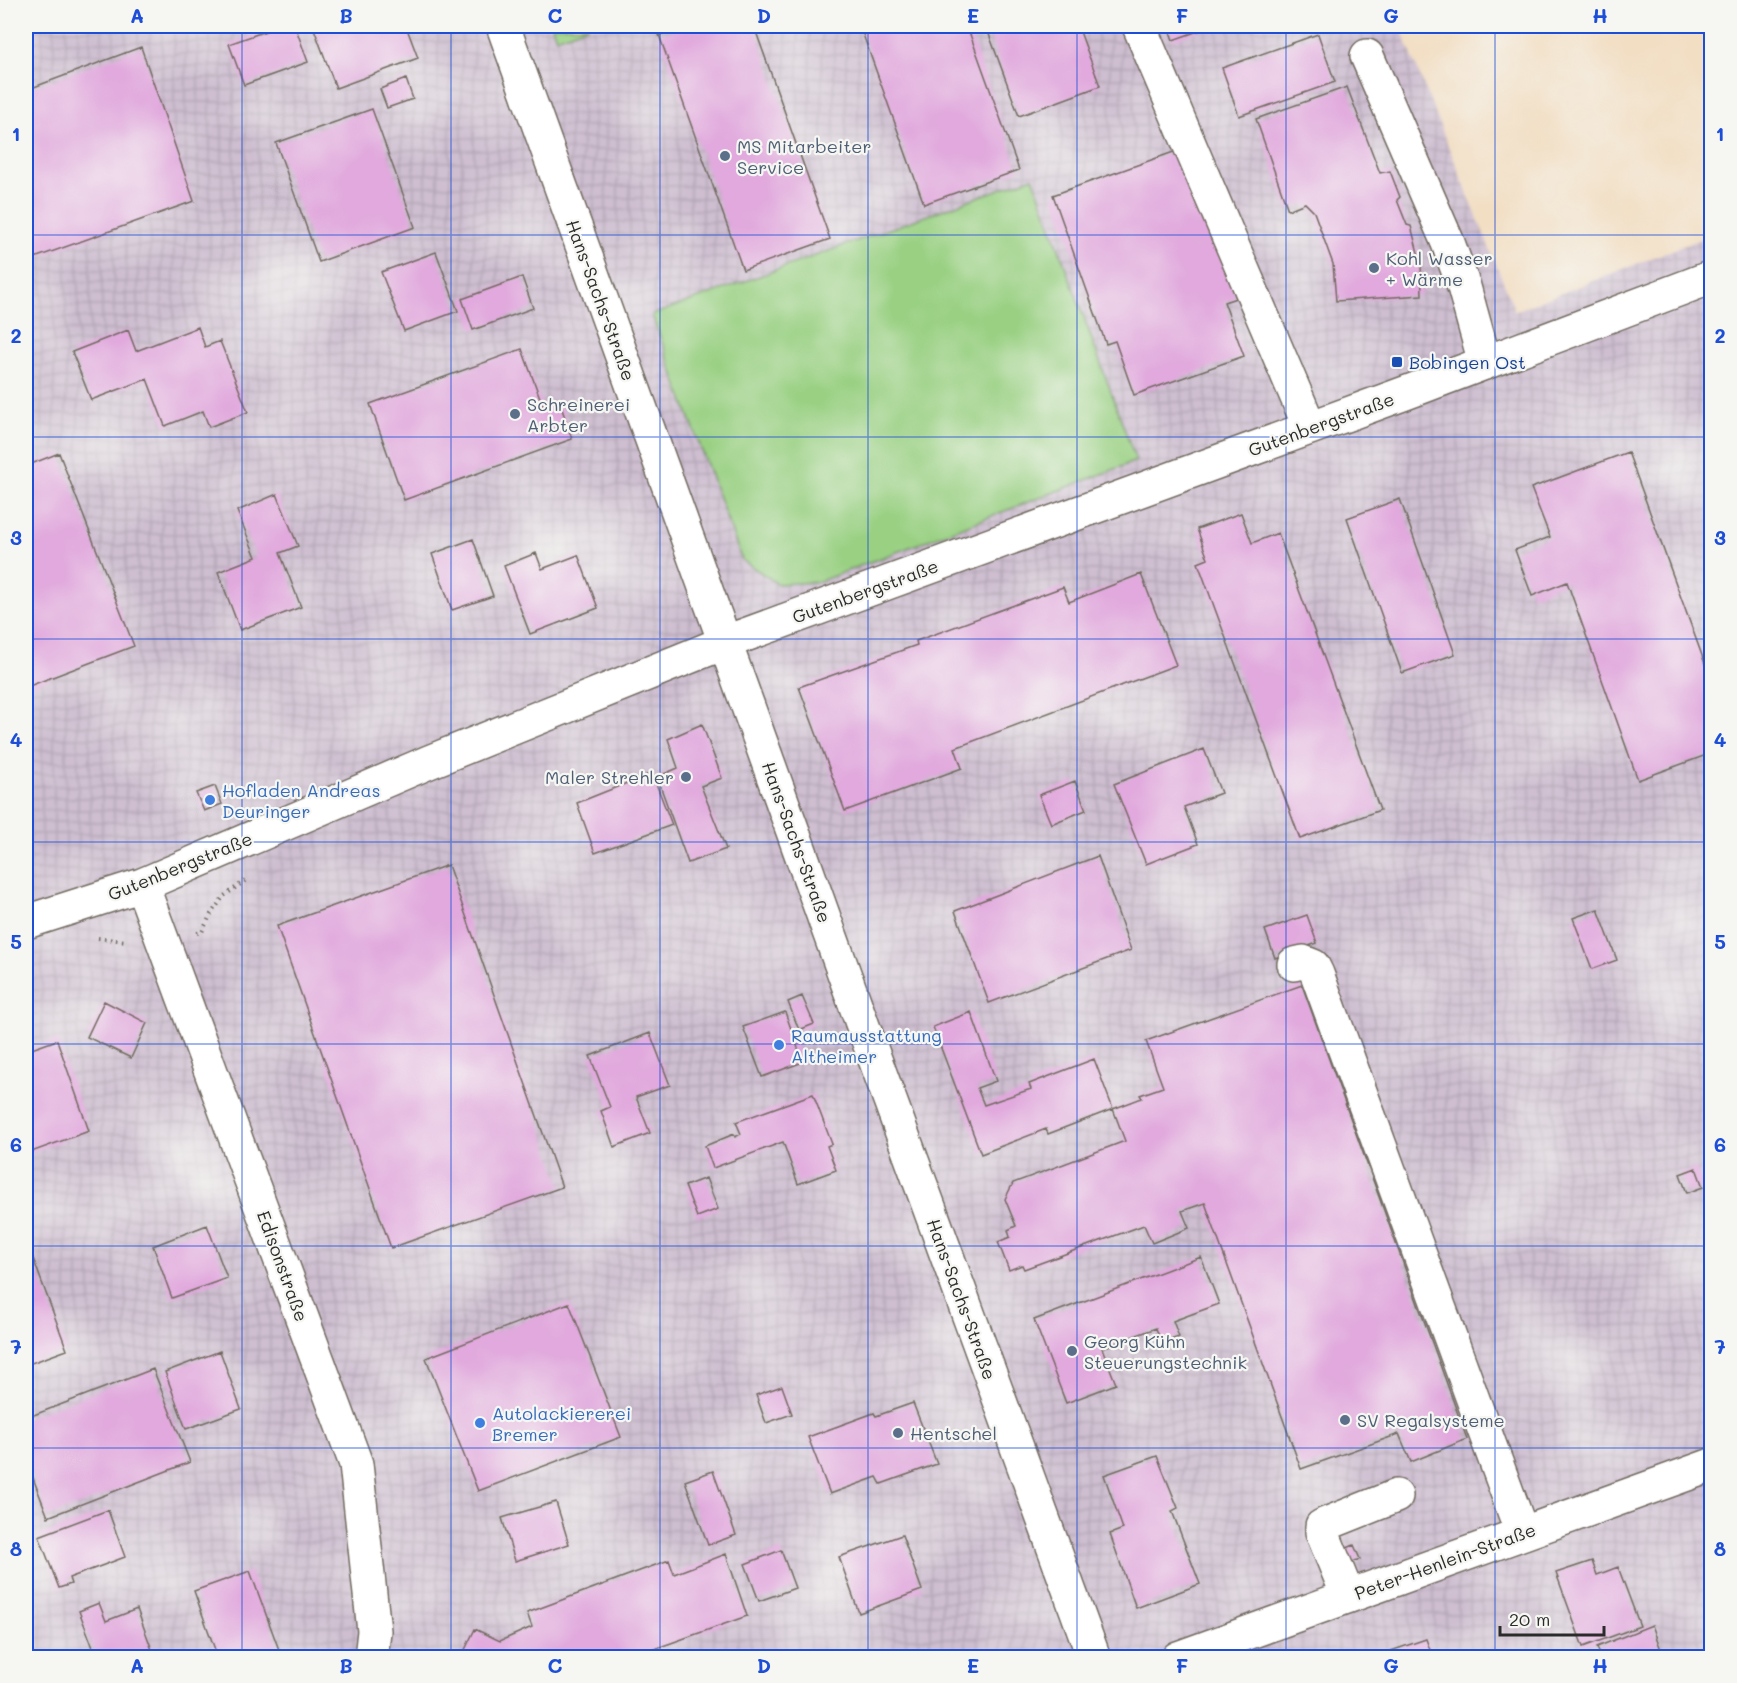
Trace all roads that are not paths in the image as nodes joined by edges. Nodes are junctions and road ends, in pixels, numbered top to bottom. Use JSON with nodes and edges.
{"nodes":[{"id":1,"x":503,"y":26,"type":"edge"},
{"id":2,"x":1139,"y":26,"type":"edge"},
{"id":3,"x":1367,"y":56,"type":"dead end"},
{"id":4,"x":1712,"y":277,"type":"edge"},
{"id":5,"x":1485,"y":363,"type":"junction"},
{"id":6,"x":1310,"y":428,"type":"junction"},
{"id":7,"x":726,"y":642,"type":"junction"},
{"id":8,"x":141,"y":885,"type":"junction"},
{"id":9,"x":26,"y":922,"type":"edge"},
{"id":10,"x":1294,"y":964,"type":"dead end"},
{"id":11,"x":1712,"y":1465,"type":"edge"},
{"id":12,"x":1396,"y":1496,"type":"dead end"},
{"id":13,"x":1522,"y":1533,"type":"junction"},
{"id":14,"x":1348,"y":1596,"type":"junction"},
{"id":15,"x":371,"y":1658,"type":"edge"},
{"id":16,"x":1094,"y":1658,"type":"edge"},
{"id":17,"x":1178,"y":1658,"type":"edge"}],
"edges":[{"from":1,"to":7,"type":"street","name":"Hans-Sachs-Straße"},
{"from":2,"to":6,"type":"street"},
{"from":3,"to":5,"type":"street"},
{"from":4,"to":5,"type":"street","name":"Gutenbergstraße"},
{"from":5,"to":6,"type":"street","name":"Gutenbergstraße"},
{"from":6,"to":7,"type":"street","name":"Gutenbergstraße"},
{"from":7,"to":8,"type":"street","name":"Gutenbergstraße"},
{"from":7,"to":16,"type":"street","name":"Hans-Sachs-Straße"},
{"from":8,"to":9,"type":"street","name":"Gutenbergstraße"},
{"from":8,"to":15,"type":"street","name":"Edisonstraße"},
{"from":10,"to":13,"type":"street"},
{"from":11,"to":13,"type":"street","name":"Peter-Henlein-Straße"},
{"from":12,"to":14,"type":"street"},
{"from":13,"to":14,"type":"street","name":"Peter-Henlein-Straße"},
{"from":14,"to":17,"type":"street","name":"Peter-Henlein-Straße"}]}
